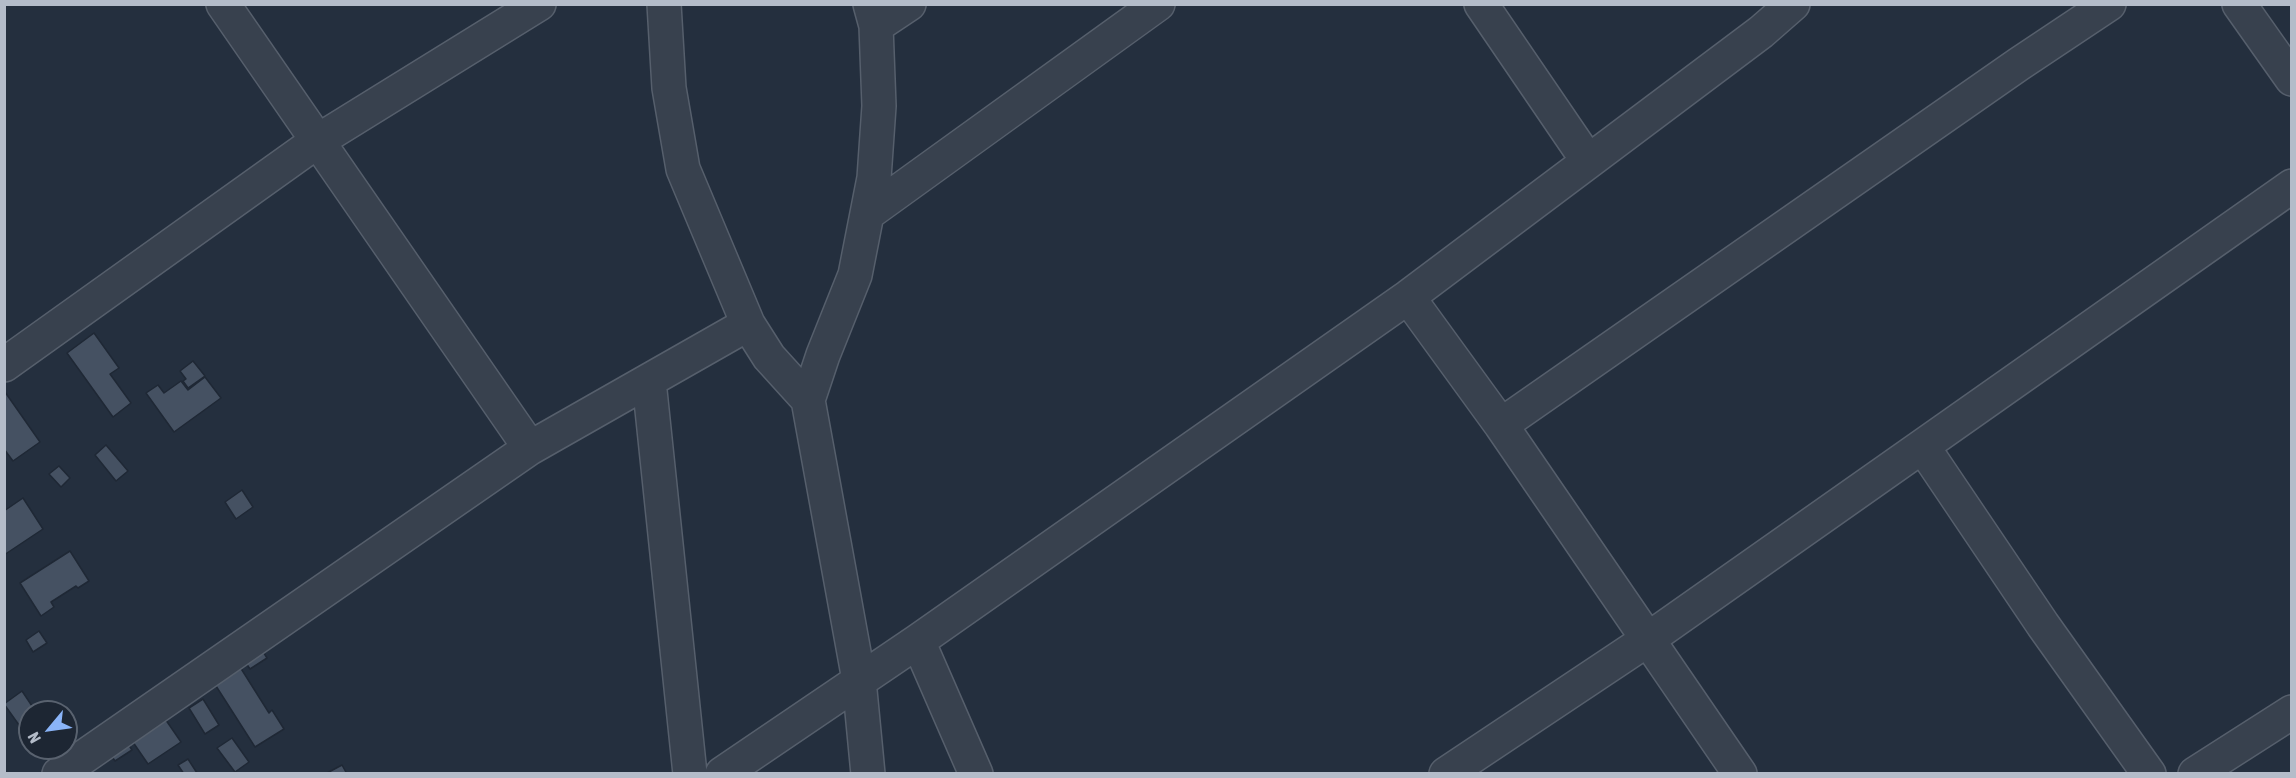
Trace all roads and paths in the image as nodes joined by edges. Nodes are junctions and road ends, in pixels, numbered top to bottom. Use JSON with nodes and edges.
{"nodes":[{"id":1,"x":223,"y":4,"type":"edge"},
{"id":2,"x":539,"y":4,"type":"edge"},
{"id":3,"x":664,"y":4,"type":"edge"},
{"id":4,"x":909,"y":4,"type":"edge"},
{"id":5,"x":1158,"y":4,"type":"edge"},
{"id":6,"x":1481,"y":4,"type":"edge"},
{"id":7,"x":1793,"y":4,"type":"edge"},
{"id":8,"x":2109,"y":4,"type":"edge"},
{"id":9,"x":2239,"y":4,"type":"edge"},
{"id":10,"x":873,"y":15,"type":"edge"},
{"id":11,"x":2292,"y":79,"type":"edge"},
{"id":12,"x":316,"y":142,"type":"junction"},
{"id":13,"x":1588,"y":161,"type":"junction"},
{"id":14,"x":2292,"y":186,"type":"edge"},
{"id":15,"x":867,"y":214,"type":"junction"},
{"id":16,"x":1408,"y":297,"type":"junction"},
{"id":17,"x":748,"y":324,"type":"junction"},
{"id":18,"x":4,"y":365,"type":"edge"},
{"id":19,"x":649,"y":381,"type":"junction"},
{"id":20,"x":808,"y":400,"type":"junction"},
{"id":21,"x":1501,"y":425,"type":"junction"},
{"id":22,"x":1923,"y":447,"type":"junction"},
{"id":23,"x":530,"y":448,"type":"junction"},
{"id":24,"x":1647,"y":640,"type":"junction"},
{"id":25,"x":918,"y":641,"type":"junction"},
{"id":26,"x":859,"y":680,"type":"junction"},
{"id":27,"x":2292,"y":712,"type":"edge"},
{"id":28,"x":59,"y":774,"type":"edge"},
{"id":29,"x":690,"y":774,"type":"edge"},
{"id":30,"x":722,"y":774,"type":"edge"},
{"id":31,"x":868,"y":774,"type":"edge"},
{"id":32,"x":976,"y":774,"type":"edge"},
{"id":33,"x":1446,"y":774,"type":"edge"},
{"id":34,"x":1740,"y":774,"type":"edge"},
{"id":35,"x":2149,"y":774,"type":"edge"},
{"id":36,"x":2194,"y":774,"type":"edge"}],
"edges":[{"from":1,"to":12,"type":"street"},
{"from":2,"to":12,"type":"street"},
{"from":3,"to":17,"type":"street"},
{"from":4,"to":10,"type":"street"},
{"from":5,"to":15,"type":"street"},
{"from":6,"to":13,"type":"street"},
{"from":7,"to":13,"type":"street"},
{"from":8,"to":21,"type":"street"},
{"from":9,"to":11,"type":"street"},
{"from":10,"to":15,"type":"street"},
{"from":12,"to":18,"type":"street"},
{"from":12,"to":23,"type":"street"},
{"from":13,"to":16,"type":"street"},
{"from":14,"to":22,"type":"street"},
{"from":15,"to":20,"type":"street"},
{"from":16,"to":21,"type":"street"},
{"from":16,"to":25,"type":"street"},
{"from":17,"to":19,"type":"street"},
{"from":17,"to":20,"type":"street"},
{"from":19,"to":23,"type":"street"},
{"from":19,"to":29,"type":"street"},
{"from":20,"to":26,"type":"street"},
{"from":21,"to":24,"type":"street"},
{"from":22,"to":24,"type":"street"},
{"from":22,"to":35,"type":"street"},
{"from":23,"to":28,"type":"street"},
{"from":24,"to":33,"type":"street"},
{"from":24,"to":34,"type":"street"},
{"from":25,"to":26,"type":"street"},
{"from":25,"to":32,"type":"street"},
{"from":26,"to":30,"type":"street"},
{"from":26,"to":31,"type":"street"},
{"from":27,"to":36,"type":"street"}]}
